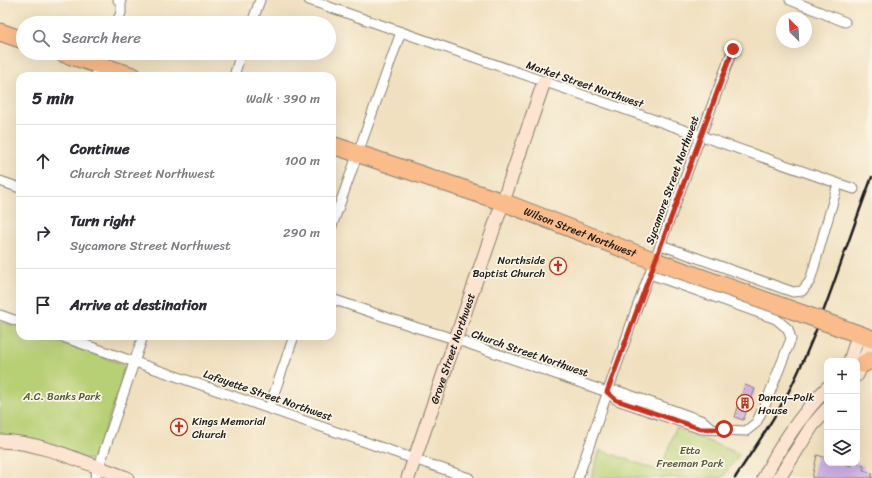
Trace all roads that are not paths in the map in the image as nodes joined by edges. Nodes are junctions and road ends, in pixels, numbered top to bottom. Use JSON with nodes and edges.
{"nodes":[{"id":1,"x":118,"y":0,"type":"edge"},
{"id":2,"x":260,"y":0,"type":"edge"},
{"id":3,"x":309,"y":0,"type":"edge"},
{"id":4,"x":790,"y":0,"type":"edge"},
{"id":5,"x":120,"y":16,"type":"edge"},
{"id":6,"x":254,"y":16,"type":"edge"},
{"id":7,"x":845,"y":22,"type":"dead end"},
{"id":8,"x":0,"y":32,"type":"edge"},
{"id":9,"x":401,"y":32,"type":"junction"},
{"id":10,"x":16,"y":38,"type":"edge"},
{"id":11,"x":733,"y":49,"type":"dead end"},
{"id":12,"x":84,"y":60,"type":"edge"},
{"id":13,"x":239,"y":60,"type":"edge"},
{"id":14,"x":99,"y":65,"type":"edge"},
{"id":15,"x":121,"y":72,"type":"edge"},
{"id":16,"x":235,"y":72,"type":"edge"},
{"id":17,"x":544,"y":82,"type":"junction"},
{"id":18,"x":701,"y":136,"type":"junction"},
{"id":19,"x":336,"y":146,"type":"edge"},
{"id":20,"x":358,"y":154,"type":"junction"},
{"id":21,"x":0,"y":182,"type":"edge"},
{"id":22,"x":838,"y":184,"type":"junction"},
{"id":23,"x":16,"y":187,"type":"edge"},
{"id":24,"x":854,"y":189,"type":"dead end"},
{"id":25,"x":503,"y":202,"type":"junction"},
{"id":26,"x":336,"y":215,"type":"edge"},
{"id":27,"x":661,"y":245,"type":"junction"},
{"id":28,"x":652,"y":268,"type":"junction"},
{"id":29,"x":336,"y":300,"type":"edge"},
{"id":30,"x":0,"y":315,"type":"edge"},
{"id":31,"x":16,"y":321,"type":"edge"},
{"id":32,"x":868,"y":338,"type":"edge"},
{"id":33,"x":455,"y":339,"type":"junction"},
{"id":34,"x":71,"y":340,"type":"edge"},
{"id":35,"x":142,"y":340,"type":"edge"},
{"id":36,"x":293,"y":340,"type":"edge"},
{"id":37,"x":134,"y":362,"type":"junction"},
{"id":38,"x":861,"y":365,"type":"edge"},
{"id":39,"x":607,"y":392,"type":"junction"},
{"id":40,"x":824,"y":392,"type":"edge"},
{"id":41,"x":269,"y":408,"type":"junction"},
{"id":42,"x":824,"y":412,"type":"edge"},
{"id":43,"x":0,"y":441,"type":"edge"},
{"id":44,"x":414,"y":459,"type":"junction"},
{"id":45,"x":97,"y":473,"type":"edge"},
{"id":46,"x":127,"y":478,"type":"edge"},
{"id":47,"x":408,"y":478,"type":"edge"},
{"id":48,"x":469,"y":478,"type":"edge"},
{"id":49,"x":578,"y":478,"type":"edge"},
{"id":50,"x":764,"y":478,"type":"edge"},
{"id":51,"x":779,"y":478,"type":"edge"}],
"edges":[{"from":1,"to":5,"type":"street"},
{"from":2,"to":6,"type":"street"},
{"from":3,"to":9,"type":"street","name":"Market Street Northwest"},
{"from":4,"to":7,"type":"street"},
{"from":8,"to":10,"type":"highway"},
{"from":9,"to":17,"type":"street","name":"Market Street Northwest"},
{"from":9,"to":20,"type":"street"},
{"from":11,"to":18,"type":"street","name":"Sycamore Street Northwest"},
{"from":12,"to":14,"type":"highway"},
{"from":13,"to":16,"type":"street"},
{"from":14,"to":15,"type":"highway"},
{"from":17,"to":18,"type":"street","name":"Market Street Northwest"},
{"from":17,"to":25,"type":"street","name":"Grove Street Northwest"},
{"from":18,"to":22,"type":"street","name":"Market Street Northwest"},
{"from":18,"to":27,"type":"street","name":"Sycamore Street Northwest"},
{"from":19,"to":20,"type":"highway","name":"Wilson Street Northwest"},
{"from":20,"to":25,"type":"highway","name":"Wilson Street Northwest"},
{"from":20,"to":26,"type":"street"},
{"from":21,"to":23,"type":"street"},
{"from":22,"to":24,"type":"street","name":"Market Street Northwest"},
{"from":22,"to":27,"type":"street"},
{"from":25,"to":28,"type":"highway","name":"Wilson Street Northwest"},
{"from":25,"to":33,"type":"street","name":"Grove Street Northwest"},
{"from":27,"to":28,"type":"street","name":"Sycamore Street Northwest"},
{"from":28,"to":32,"type":"highway","name":"Wilson Street Northwest","bridge":true},
{"from":28,"to":39,"type":"street","name":"Sycamore Street Northwest"},
{"from":28,"to":39,"type":"street","name":"Church Street Northwest"},
{"from":29,"to":33,"type":"street","name":"Church Street Northwest"},
{"from":30,"to":31,"type":"street"},
{"from":32,"to":38,"type":"street"},
{"from":33,"to":39,"type":"street","name":"Church Street Northwest"},
{"from":33,"to":44,"type":"street","name":"Grove Street Northwest"},
{"from":34,"to":37,"type":"street","name":"Lafayette Street Northwest"},
{"from":35,"to":37,"type":"street"},
{"from":36,"to":41,"type":"street"},
{"from":37,"to":41,"type":"street","name":"Lafayette Street Northwest"},
{"from":37,"to":45,"type":"street"},
{"from":39,"to":49,"type":"street","name":"Sycamore Street Northwest"},
{"from":40,"to":50,"type":"street"},
{"from":41,"to":44,"type":"street","name":"Lafayette Street Northwest"},
{"from":42,"to":51,"type":"street"},
{"from":43,"to":45,"type":"street"},
{"from":44,"to":47,"type":"street","name":"Grove Street Northwest"},
{"from":44,"to":48,"type":"street","name":"Lafayette Street Northwest"},
{"from":45,"to":46,"type":"street"}]}
